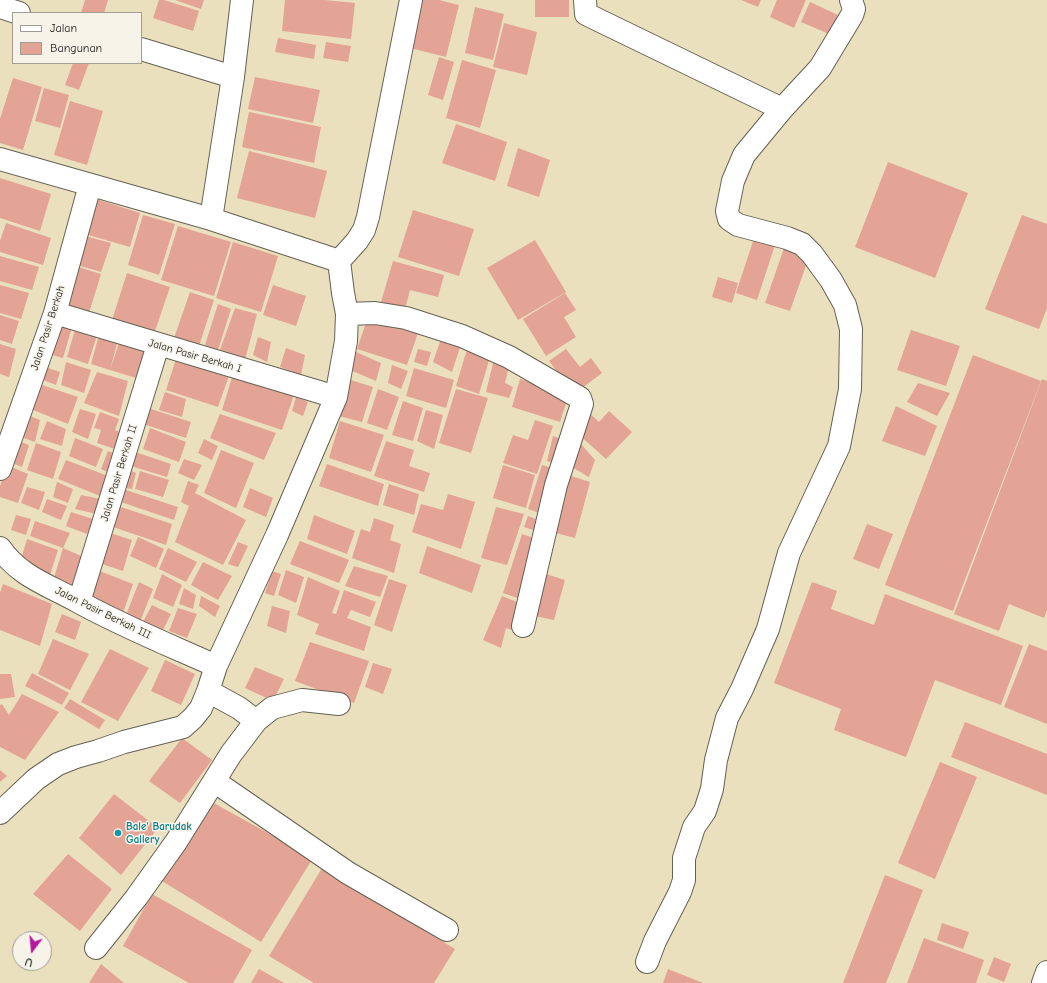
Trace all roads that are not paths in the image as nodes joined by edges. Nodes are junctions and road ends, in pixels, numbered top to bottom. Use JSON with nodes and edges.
{"nodes":[{"id":1,"x":242,"y":0,"type":"edge"},
{"id":2,"x":411,"y":0,"type":"edge"},
{"id":3,"x":585,"y":0,"type":"edge"},
{"id":4,"x":851,"y":0,"type":"edge"},
{"id":5,"x":0,"y":7,"type":"edge"},
{"id":6,"x":16,"y":12,"type":"edge"},
{"id":7,"x":142,"y":49,"type":"edge"},
{"id":8,"x":232,"y":77,"type":"junction"},
{"id":9,"x":782,"y":109,"type":"junction"},
{"id":10,"x":0,"y":159,"type":"edge"},
{"id":11,"x":90,"y":185,"type":"junction"},
{"id":12,"x":211,"y":220,"type":"junction"},
{"id":13,"x":338,"y":261,"type":"junction"},
{"id":14,"x":55,"y":313,"type":"junction"},
{"id":15,"x":347,"y":314,"type":"junction"},
{"id":16,"x":158,"y":345,"type":"junction"},
{"id":17,"x":336,"y":397,"type":"junction"},
{"id":18,"x":0,"y":469,"type":"edge"},
{"id":19,"x":0,"y":548,"type":"edge"},
{"id":20,"x":79,"y":602,"type":"junction"},
{"id":21,"x":523,"y":626,"type":"dead end"},
{"id":22,"x":216,"y":666,"type":"junction"},
{"id":23,"x":208,"y":691,"type":"junction"},
{"id":24,"x":339,"y":704,"type":"dead end"},
{"id":25,"x":256,"y":721,"type":"junction"},
{"id":26,"x":214,"y":781,"type":"junction"},
{"id":27,"x":0,"y":813,"type":"edge"},
{"id":28,"x":447,"y":930,"type":"dead end"},
{"id":29,"x":96,"y":948,"type":"dead end"},
{"id":30,"x":647,"y":962,"type":"dead end"},
{"id":31,"x":1047,"y":972,"type":"edge"},
{"id":32,"x":1043,"y":983,"type":"edge"}],
"edges":[{"from":1,"to":8,"type":"street"},
{"from":2,"to":13,"type":"street"},
{"from":3,"to":9,"type":"street"},
{"from":4,"to":9,"type":"street"},
{"from":5,"to":6,"type":"street"},
{"from":7,"to":8,"type":"street"},
{"from":8,"to":12,"type":"street"},
{"from":9,"to":30,"type":"street"},
{"from":10,"to":11,"type":"street"},
{"from":11,"to":12,"type":"street"},
{"from":11,"to":14,"type":"street","name":"Jalan Pasir Berkah"},
{"from":12,"to":13,"type":"street"},
{"from":13,"to":15,"type":"street"},
{"from":14,"to":16,"type":"street","name":"Jalan Pasir Berkah I"},
{"from":14,"to":18,"type":"street","name":"Jalan Pasir Berkah"},
{"from":15,"to":17,"type":"street"},
{"from":15,"to":21,"type":"street"},
{"from":16,"to":17,"type":"street","name":"Jalan Pasir Berkah I"},
{"from":16,"to":20,"type":"street","name":"Jalan Pasir Berkah II"},
{"from":17,"to":22,"type":"street"},
{"from":19,"to":20,"type":"street","name":"Jalan Pasir Berkah III"},
{"from":20,"to":22,"type":"street","name":"Jalan Pasir Berkah III"},
{"from":22,"to":23,"type":"street"},
{"from":23,"to":25,"type":"street"},
{"from":23,"to":27,"type":"street"},
{"from":24,"to":25,"type":"street"},
{"from":25,"to":26,"type":"street"},
{"from":26,"to":28,"type":"street"},
{"from":26,"to":29,"type":"street"},
{"from":31,"to":32,"type":"street"}]}
